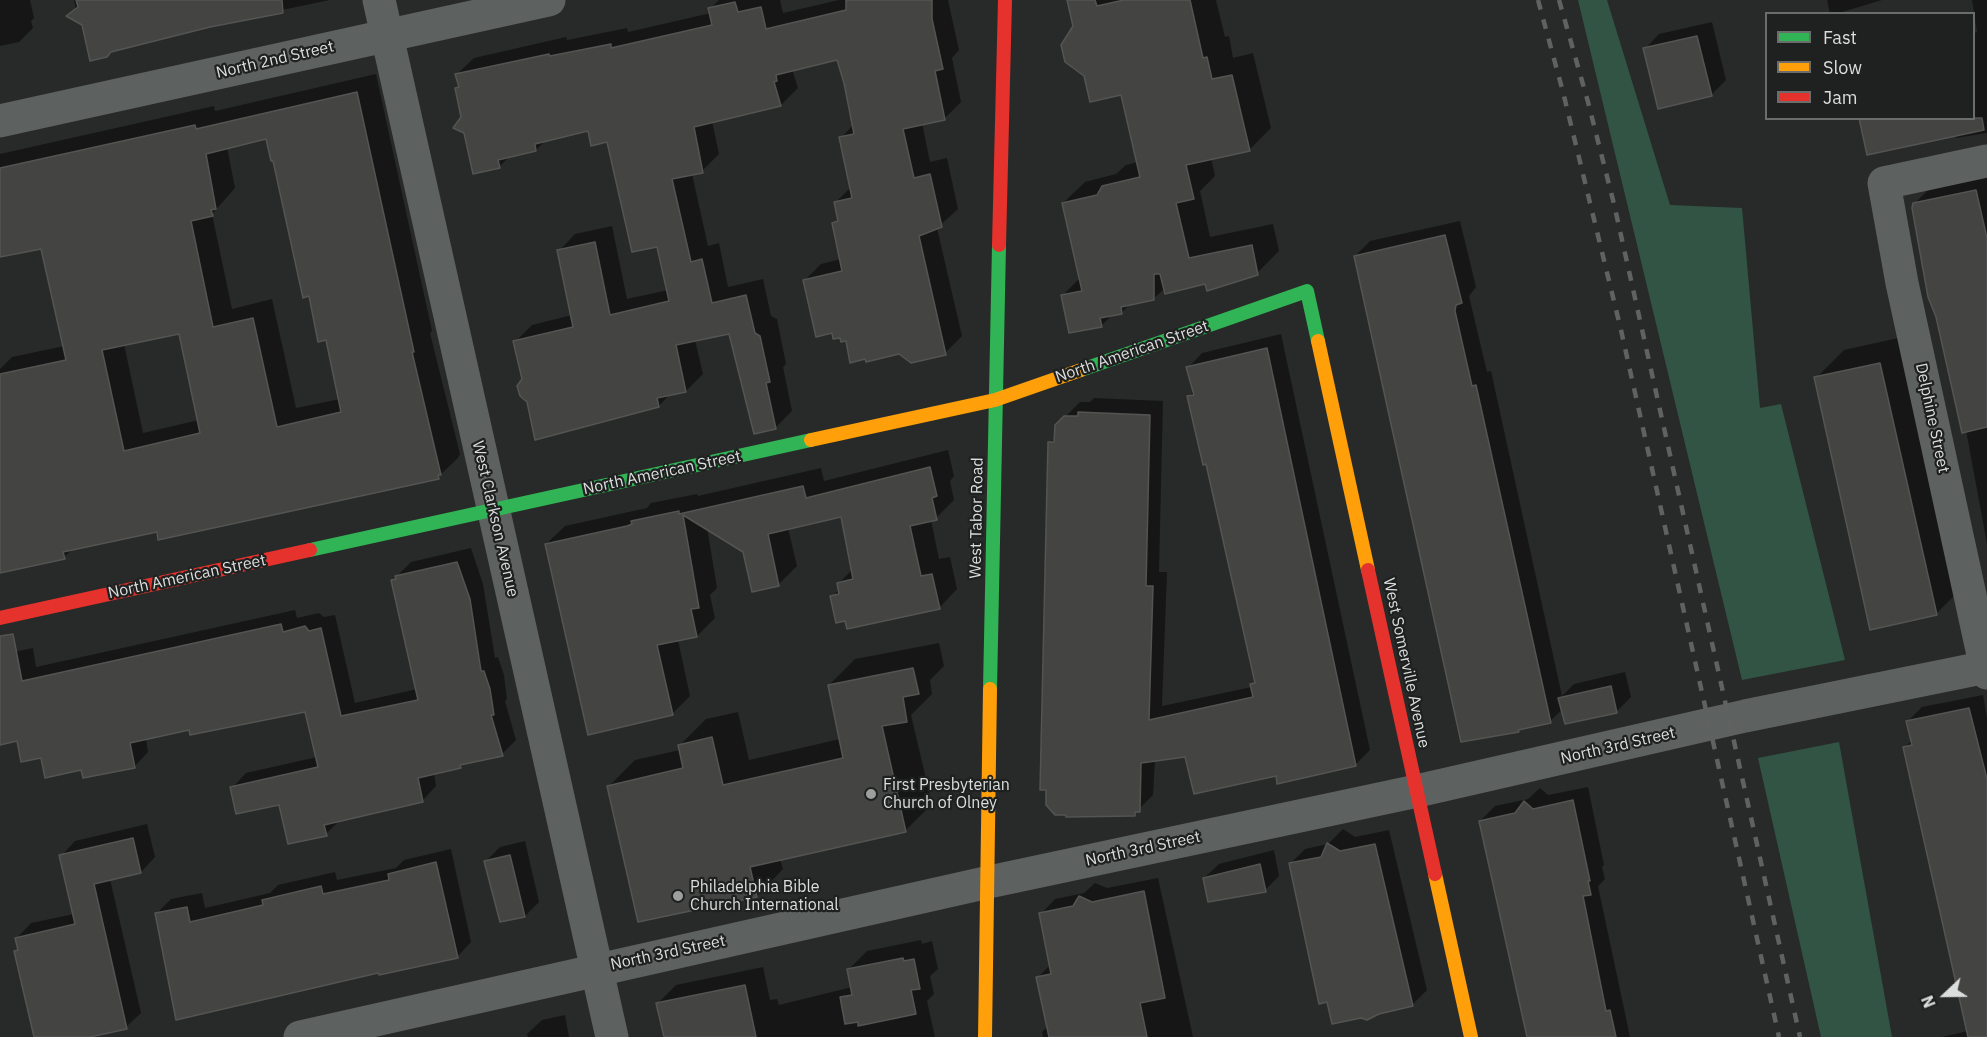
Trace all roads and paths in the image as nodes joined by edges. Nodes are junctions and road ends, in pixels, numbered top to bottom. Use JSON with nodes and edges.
{"nodes":[{"id":1,"x":380,"y":0,"type":"edge"},
{"id":2,"x":549,"y":0,"type":"edge"},
{"id":3,"x":1005,"y":0,"type":"edge"},
{"id":4,"x":387,"y":35,"type":"junction"},
{"id":5,"x":0,"y":121,"type":"edge"},
{"id":6,"x":1987,"y":161,"type":"edge"},
{"id":7,"x":1308,"y":296,"type":"joint"},
{"id":8,"x":994,"y":400,"type":"junction"},
{"id":9,"x":493,"y":510,"type":"junction"},
{"id":10,"x":0,"y":618,"type":"edge"},
{"id":11,"x":1987,"y":669,"type":"edge"},
{"id":12,"x":1417,"y":790,"type":"junction"},
{"id":13,"x":989,"y":882,"type":"junction"},
{"id":14,"x":597,"y":969,"type":"junction"},
{"id":15,"x":300,"y":1037,"type":"edge"},
{"id":16,"x":612,"y":1037,"type":"edge"},
{"id":17,"x":985,"y":1037,"type":"edge"},
{"id":18,"x":1470,"y":1037,"type":"edge"}],
"edges":[{"from":1,"to":4,"type":"street","name":"West Clarkson Avenue"},
{"from":2,"to":4,"type":"street","name":"North 2nd Street"},
{"from":3,"to":8,"type":"street","name":"West Tabor Road"},
{"from":4,"to":5,"type":"street","name":"North 2nd Street"},
{"from":4,"to":9,"type":"street","name":"West Clarkson Avenue"},
{"from":6,"to":11,"type":"street","name":"Delphine Street"},
{"from":7,"to":8,"type":"street","name":"North American Street"},
{"from":7,"to":12,"type":"street","name":"West Somerville Avenue"},
{"from":8,"to":9,"type":"street","name":"North American Street"},
{"from":8,"to":13,"type":"street","name":"West Tabor Road"},
{"from":9,"to":10,"type":"street","name":"North American Street"},
{"from":9,"to":14,"type":"street","name":"West Clarkson Avenue"},
{"from":11,"to":12,"type":"street","name":"North 3rd Street"},
{"from":12,"to":13,"type":"street","name":"North 3rd Street"},
{"from":12,"to":18,"type":"street","name":"West Somerville Avenue"},
{"from":13,"to":14,"type":"street","name":"North 3rd Street"},
{"from":13,"to":17,"type":"street","name":"West Tabor Road"},
{"from":14,"to":15,"type":"street","name":"North 3rd Street"},
{"from":14,"to":16,"type":"street","name":"West Clarkson Avenue"}]}
